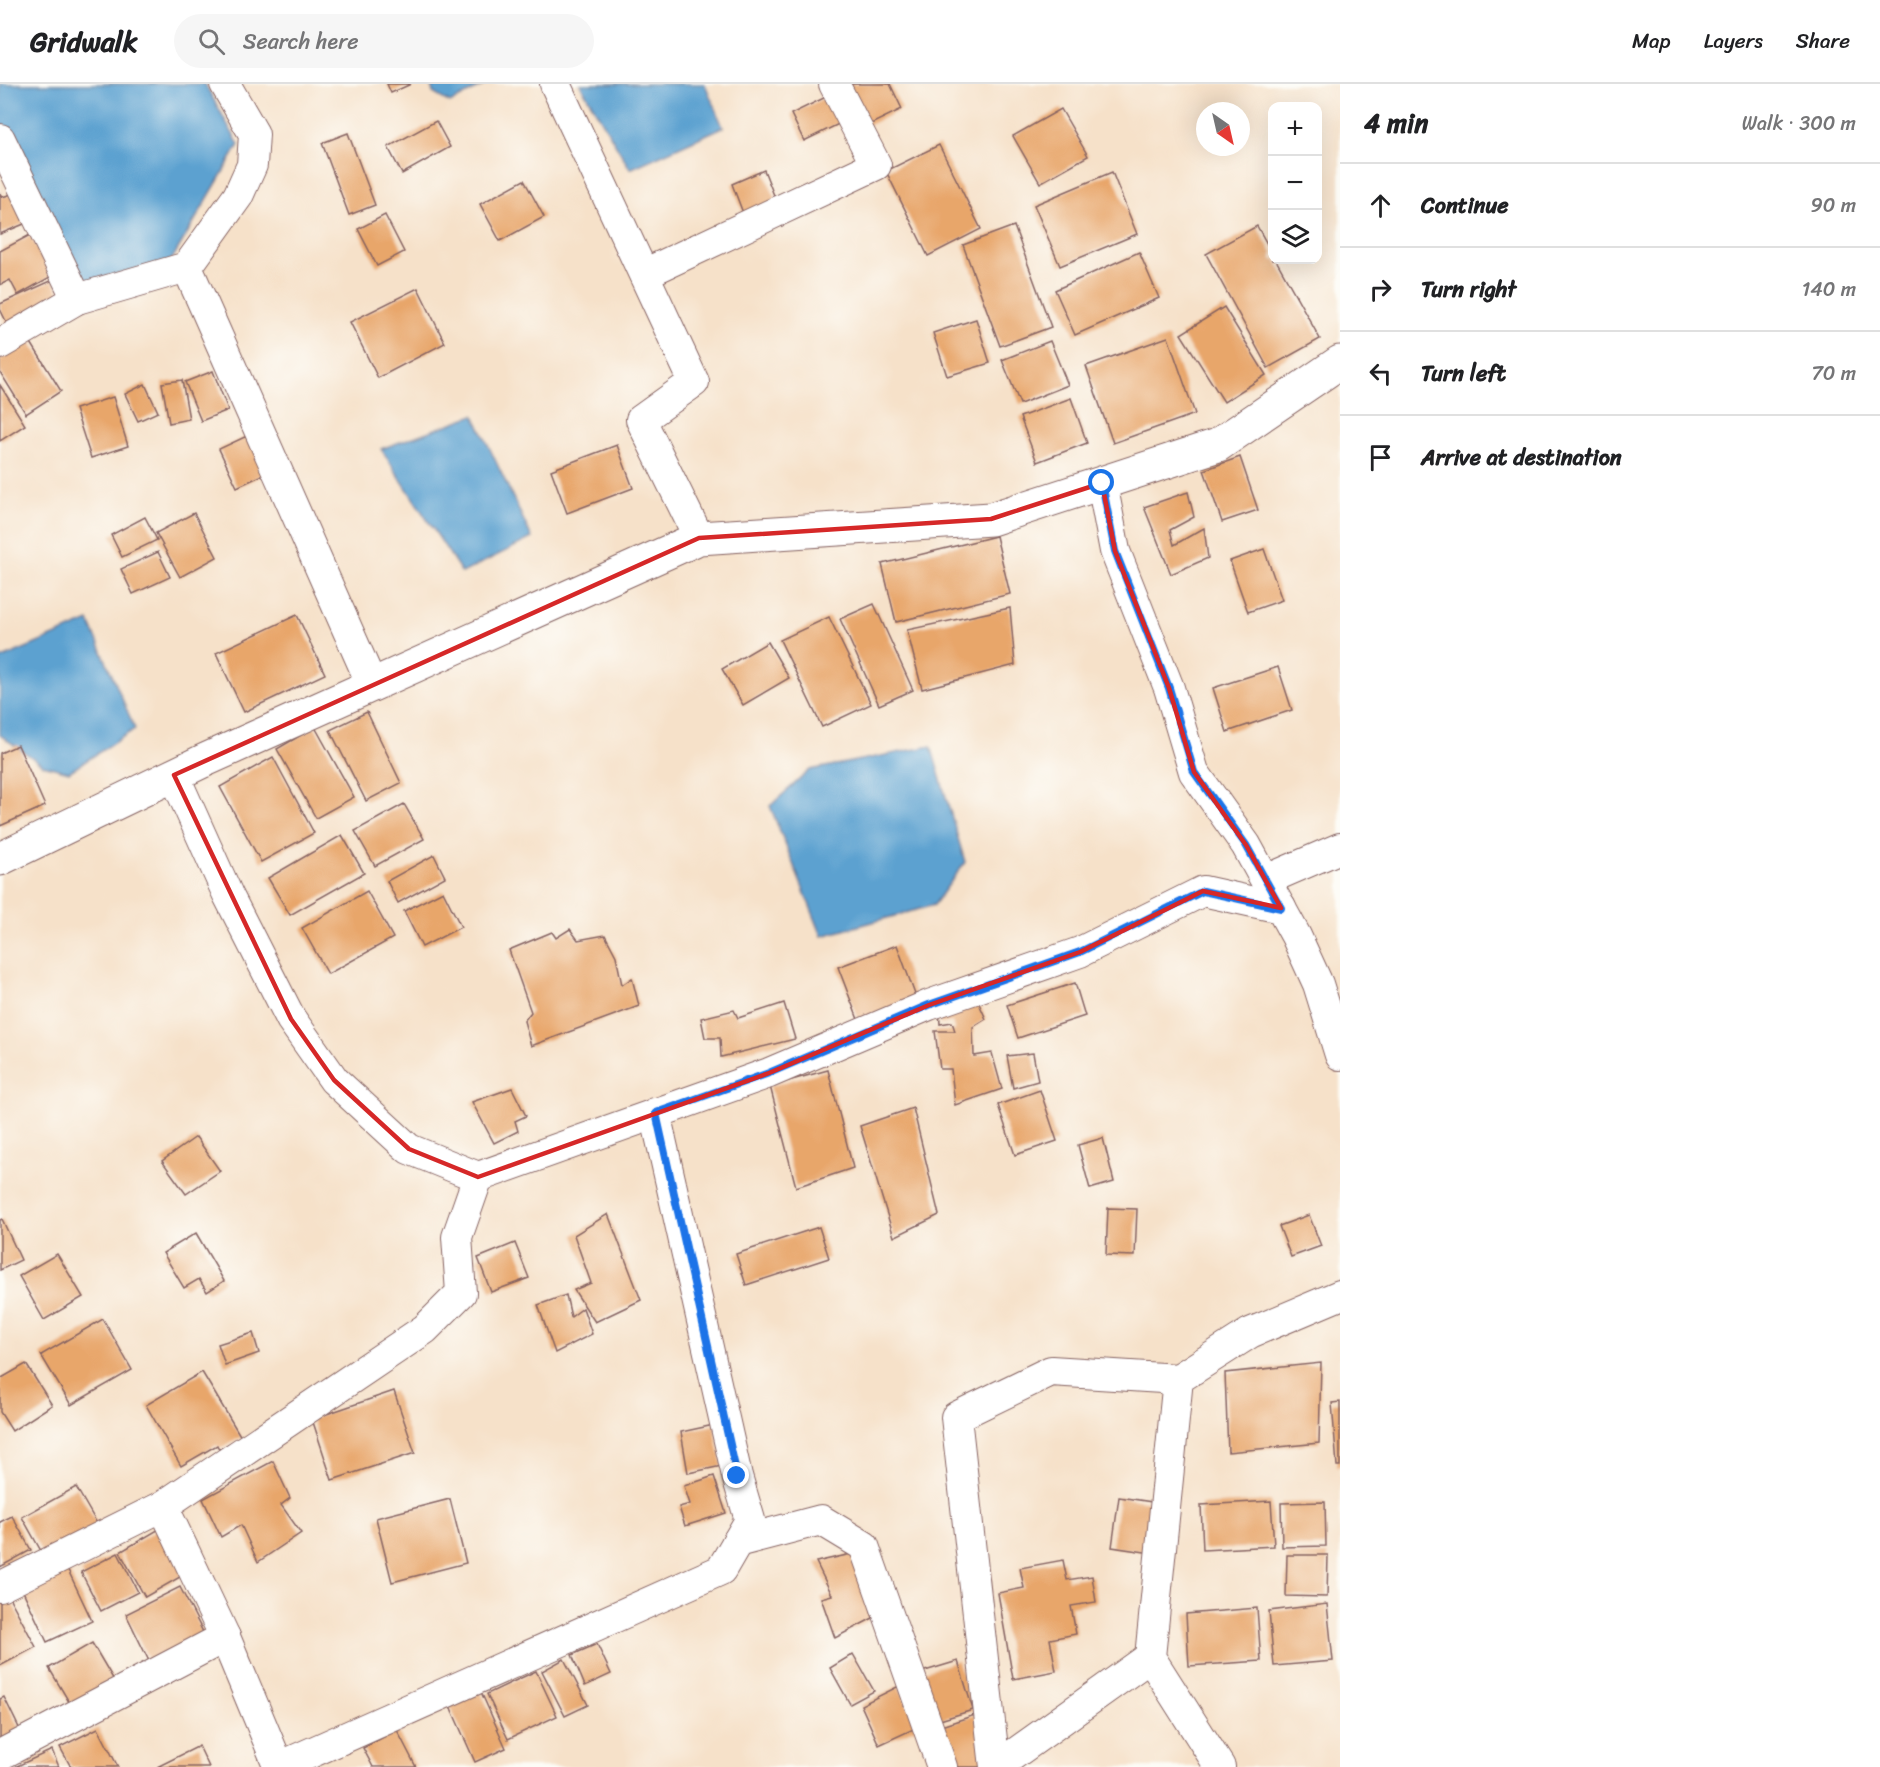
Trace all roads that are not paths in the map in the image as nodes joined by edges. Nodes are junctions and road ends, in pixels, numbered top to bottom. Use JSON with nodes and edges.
{"nodes":[{"id":1,"x":225,"y":84,"type":"edge"},
{"id":2,"x":555,"y":84,"type":"edge"},
{"id":3,"x":834,"y":84,"type":"edge"},
{"id":4,"x":0,"y":139,"type":"edge"},
{"id":5,"x":188,"y":267,"type":"junction"},
{"id":6,"x":644,"y":274,"type":"junction"},
{"id":7,"x":77,"y":299,"type":"junction"},
{"id":8,"x":0,"y":344,"type":"edge"},
{"id":9,"x":1340,"y":362,"type":"edge"},
{"id":10,"x":1102,"y":483,"type":"junction"},
{"id":11,"x":699,"y":538,"type":"junction"},
{"id":12,"x":372,"y":685,"type":"junction"},
{"id":13,"x":174,"y":775,"type":"junction"},
{"id":14,"x":1340,"y":848,"type":"edge"},
{"id":15,"x":0,"y":859,"type":"edge"},
{"id":16,"x":1266,"y":880,"type":"junction"},
{"id":17,"x":1281,"y":908,"type":"junction"},
{"id":18,"x":1329,"y":978,"type":"edge"},
{"id":19,"x":1340,"y":1055,"type":"edge"},
{"id":20,"x":656,"y":1113,"type":"junction"},
{"id":21,"x":478,"y":1177,"type":"junction"},
{"id":22,"x":1340,"y":1295,"type":"edge"},
{"id":23,"x":1178,"y":1379,"type":"junction"},
{"id":24,"x":163,"y":1506,"type":"junction"},
{"id":25,"x":737,"y":1542,"type":"junction"},
{"id":26,"x":0,"y":1587,"type":"edge"},
{"id":27,"x":225,"y":1636,"type":"junction"},
{"id":28,"x":1150,"y":1658,"type":"junction"},
{"id":29,"x":0,"y":1755,"type":"edge"},
{"id":30,"x":279,"y":1767,"type":"edge"},
{"id":31,"x":942,"y":1767,"type":"edge"},
{"id":32,"x":995,"y":1767,"type":"edge"},
{"id":33,"x":1220,"y":1767,"type":"edge"}],
"edges":[{"from":1,"to":5,"type":"street"},
{"from":2,"to":6,"type":"street"},
{"from":3,"to":6,"type":"street"},
{"from":4,"to":7,"type":"street"},
{"from":5,"to":7,"type":"street"},
{"from":5,"to":12,"type":"street"},
{"from":6,"to":11,"type":"street"},
{"from":7,"to":8,"type":"street"},
{"from":9,"to":10,"type":"main road"},
{"from":10,"to":11,"type":"main road"},
{"from":10,"to":16,"type":"street"},
{"from":11,"to":12,"type":"main road"},
{"from":12,"to":13,"type":"main road"},
{"from":13,"to":15,"type":"main road"},
{"from":13,"to":21,"type":"street"},
{"from":14,"to":16,"type":"street"},
{"from":16,"to":17,"type":"street"},
{"from":17,"to":18,"type":"street"},
{"from":17,"to":20,"type":"street"},
{"from":18,"to":19,"type":"street"},
{"from":20,"to":21,"type":"street"},
{"from":20,"to":25,"type":"street"},
{"from":21,"to":24,"type":"street"},
{"from":22,"to":23,"type":"street"},
{"from":23,"to":28,"type":"street"},
{"from":23,"to":32,"type":"street"},
{"from":24,"to":26,"type":"street"},
{"from":24,"to":27,"type":"street"},
{"from":25,"to":30,"type":"street"},
{"from":25,"to":31,"type":"street"},
{"from":27,"to":29,"type":"street"},
{"from":27,"to":30,"type":"street"},
{"from":28,"to":32,"type":"street"},
{"from":28,"to":33,"type":"street"}]}
